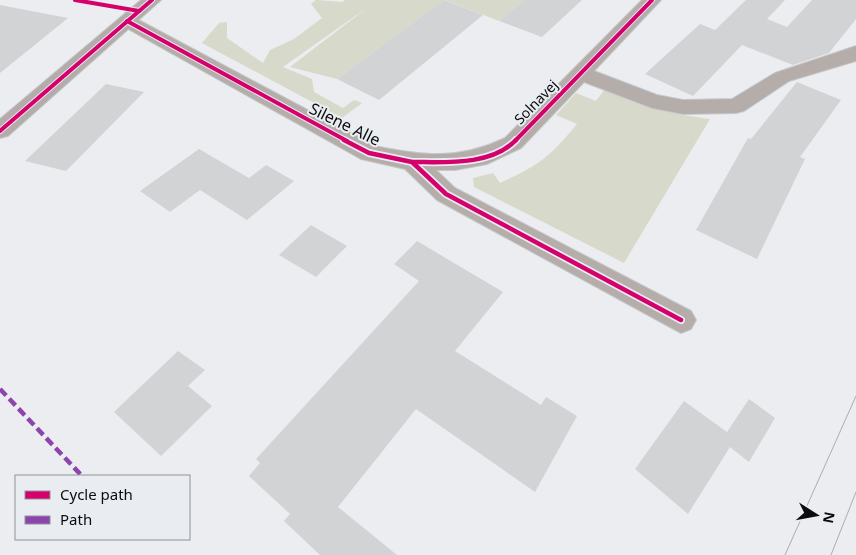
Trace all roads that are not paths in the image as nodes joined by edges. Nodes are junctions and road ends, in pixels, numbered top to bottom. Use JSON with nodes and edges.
{"nodes":[{"id":1,"x":152,"y":0,"type":"edge"},
{"id":2,"x":649,"y":1,"type":"edge"},
{"id":3,"x":127,"y":22,"type":"junction"},
{"id":4,"x":856,"y":52,"type":"edge"},
{"id":5,"x":580,"y":74,"type":"junction"},
{"id":6,"x":0,"y":131,"type":"edge"},
{"id":7,"x":412,"y":162,"type":"junction"},
{"id":8,"x":680,"y":320,"type":"dead end"}],
"edges":[{"from":1,"to":3,"type":"street"},
{"from":2,"to":5,"type":"street","name":"Solnavej"},
{"from":3,"to":6,"type":"street"},
{"from":3,"to":7,"type":"street","name":"Silene Alle"},
{"from":4,"to":5,"type":"street","name":"Solnavej"},
{"from":5,"to":7,"type":"street","name":"Solnavej"},
{"from":7,"to":8,"type":"street"}]}
